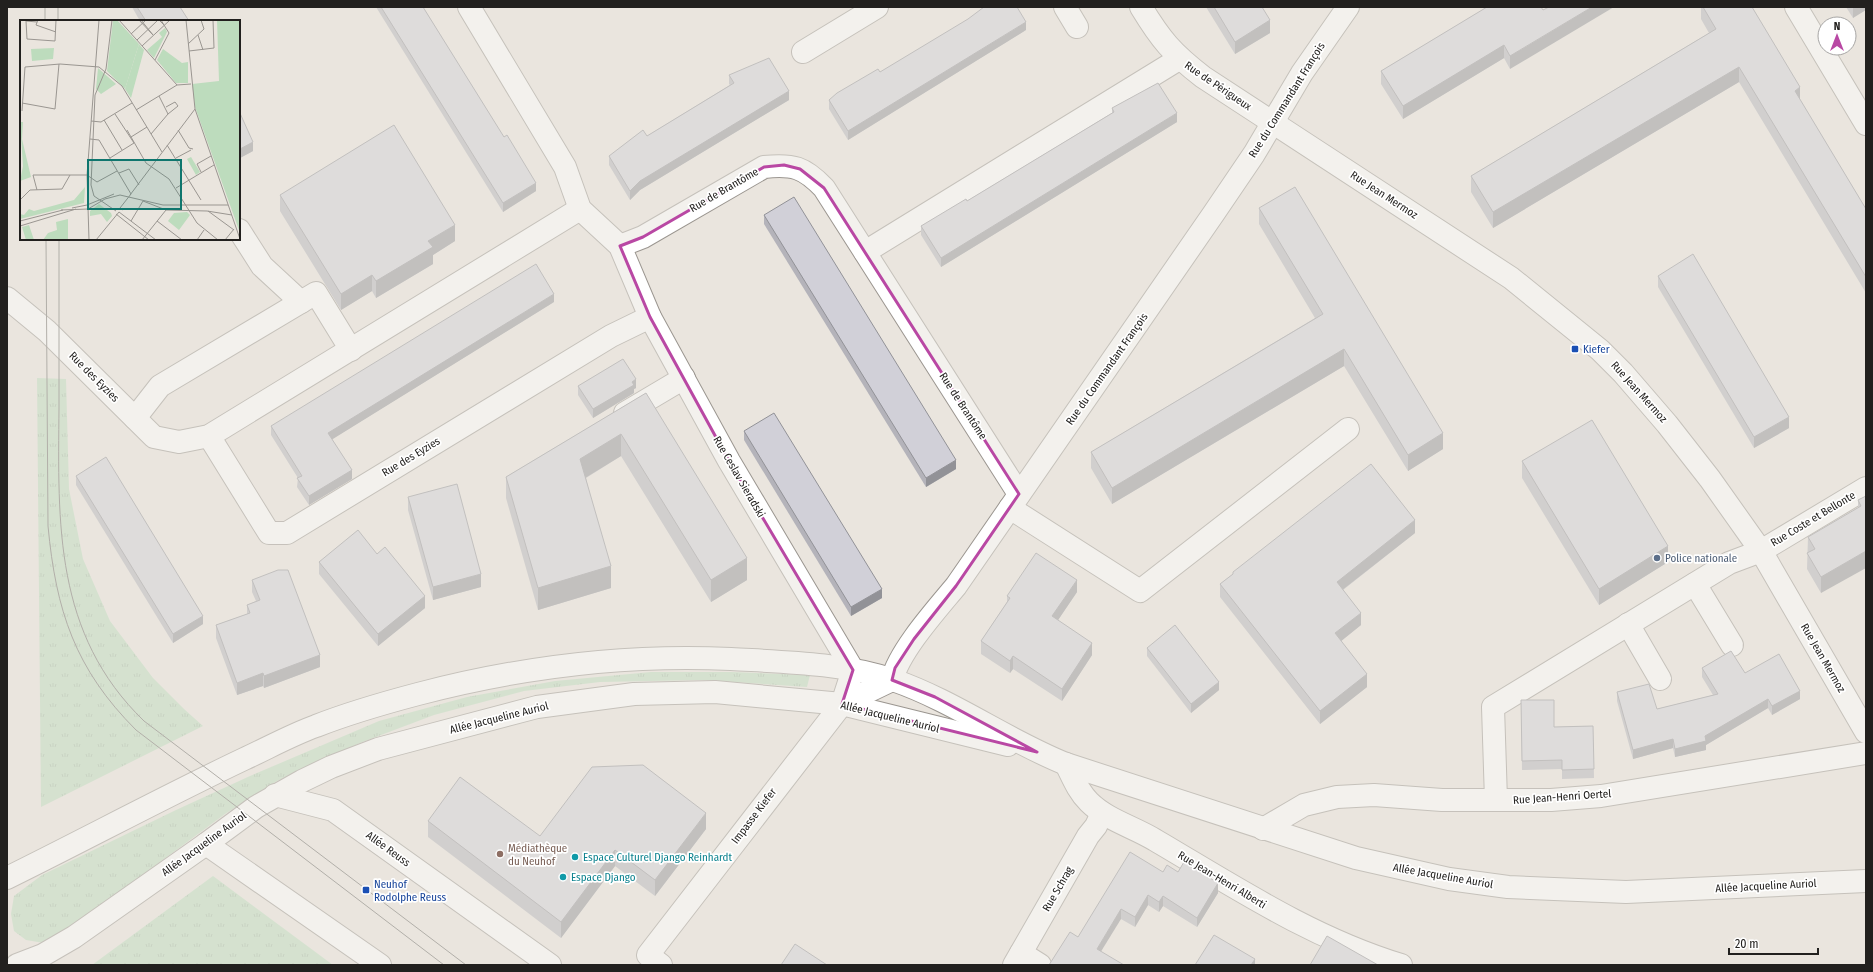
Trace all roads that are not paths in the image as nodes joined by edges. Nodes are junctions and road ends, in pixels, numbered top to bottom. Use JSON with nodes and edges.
{"nodes":[{"id":1,"x":469,"y":7,"type":"edge"},
{"id":2,"x":877,"y":7,"type":"edge"},
{"id":3,"x":1065,"y":7,"type":"edge"},
{"id":4,"x":1141,"y":7,"type":"edge"},
{"id":5,"x":1348,"y":7,"type":"edge"},
{"id":6,"x":1796,"y":7,"type":"edge"},
{"id":7,"x":1077,"y":27,"type":"dead end"},
{"id":8,"x":803,"y":52,"type":"dead end"},
{"id":9,"x":1179,"y":59,"type":"junction"},
{"id":10,"x":1272,"y":122,"type":"junction"},
{"id":11,"x":1866,"y":124,"type":"edge"},
{"id":12,"x":580,"y":209,"type":"junction"},
{"id":13,"x":240,"y":232,"type":"edge"},
{"id":14,"x":620,"y":246,"type":"junction"},
{"id":15,"x":865,"y":252,"type":"junction"},
{"id":16,"x":7,"y":298,"type":"edge"},
{"id":17,"x":301,"y":302,"type":"junction"},
{"id":18,"x":650,"y":317,"type":"junction"},
{"id":19,"x":351,"y":350,"type":"junction"},
{"id":20,"x":684,"y":378,"type":"junction"},
{"id":21,"x":136,"y":418,"type":"junction"},
{"id":22,"x":610,"y":422,"type":"edge"},
{"id":23,"x":1348,"y":430,"type":"dead end"},
{"id":24,"x":209,"y":436,"type":"junction"},
{"id":25,"x":1866,"y":488,"type":"edge"},
{"id":26,"x":1015,"y":501,"type":"junction"},
{"id":27,"x":1761,"y":551,"type":"junction"},
{"id":28,"x":1694,"y":584,"type":"junction"},
{"id":29,"x":1628,"y":624,"type":"junction"},
{"id":30,"x":1732,"y":645,"type":"dead end"},
{"id":31,"x":853,"y":670,"type":"junction"},
{"id":32,"x":1660,"y":679,"type":"dead end"},
{"id":33,"x":892,"y":680,"type":"junction"},
{"id":34,"x":842,"y":704,"type":"junction"},
{"id":35,"x":1866,"y":732,"type":"edge"},
{"id":36,"x":1037,"y":752,"type":"junction"},
{"id":37,"x":1866,"y":753,"type":"edge"},
{"id":38,"x":1066,"y":764,"type":"junction"},
{"id":39,"x":275,"y":795,"type":"junction"},
{"id":40,"x":1496,"y":800,"type":"junction"},
{"id":41,"x":1102,"y":812,"type":"junction"},
{"id":42,"x":1263,"y":829,"type":"junction"},
{"id":43,"x":206,"y":844,"type":"junction"},
{"id":44,"x":7,"y":878,"type":"edge"},
{"id":45,"x":1866,"y":881,"type":"edge"},
{"id":46,"x":1017,"y":959,"type":"edge"},
{"id":47,"x":17,"y":965,"type":"edge"},
{"id":48,"x":380,"y":965,"type":"edge"},
{"id":49,"x":550,"y":965,"type":"edge"},
{"id":50,"x":661,"y":965,"type":"edge"},
{"id":51,"x":1040,"y":965,"type":"edge"},
{"id":52,"x":1401,"y":965,"type":"edge"}],
"edges":[{"from":1,"to":12,"type":"street"},
{"from":2,"to":8,"type":"street"},
{"from":3,"to":7,"type":"street"},
{"from":4,"to":9,"type":"street","name":"Rue de Périgueux"},
{"from":5,"to":10,"type":"street","name":"Rue du Commandant François"},
{"from":6,"to":11,"type":"street"},
{"from":9,"to":10,"type":"street","name":"Rue de Périgueux"},
{"from":9,"to":15,"type":"street"},
{"from":10,"to":26,"type":"street","name":"Rue du Commandant François"},
{"from":10,"to":27,"type":"street","name":"Rue Jean Mermoz"},
{"from":12,"to":14,"type":"street"},
{"from":12,"to":19,"type":"street","name":"Rue des Eyzies"},
{"from":13,"to":17,"type":"street"},
{"from":14,"to":15,"type":"street","name":"Rue de Brantôme"},
{"from":14,"to":18,"type":"street","name":"Rue Ceslav Sieradski"},
{"from":15,"to":26,"type":"street","name":"Rue de Brantôme"},
{"from":16,"to":21,"type":"street","name":"Rue des Eyzies"},
{"from":17,"to":19,"type":"street"},
{"from":17,"to":21,"type":"street"},
{"from":18,"to":20,"type":"street","name":"Rue Ceslav Sieradski"},
{"from":18,"to":24,"type":"street","name":"Rue des Eyzies"},
{"from":19,"to":24,"type":"street","name":"Rue des Eyzies"},
{"from":20,"to":22,"type":"street"},
{"from":20,"to":31,"type":"street","name":"Rue Ceslav Sieradski"},
{"from":21,"to":24,"type":"street","name":"Rue des Eyzies"},
{"from":23,"to":26,"type":"street"},
{"from":25,"to":27,"type":"street","name":"Rue Coste et Bellonte"},
{"from":26,"to":33,"type":"street","name":"Rue du Commandant François"},
{"from":27,"to":28,"type":"street","name":"Rue Coste et Bellonte"},
{"from":27,"to":35,"type":"street","name":"Rue Jean Mermoz"},
{"from":28,"to":29,"type":"street","name":"Rue Coste et Bellonte"},
{"from":28,"to":30,"type":"street"},
{"from":29,"to":32,"type":"street"},
{"from":29,"to":40,"type":"street","name":"Rue Coste et Bellonte"},
{"from":31,"to":33,"type":"street","name":"Allée Jacqueline Auriol"},
{"from":31,"to":34,"type":"street"},
{"from":31,"to":44,"type":"street","name":"Allée Jacqueline Auriol"},
{"from":33,"to":34,"type":"street"},
{"from":33,"to":36,"type":"street","name":"Allée Jacqueline Auriol"},
{"from":34,"to":36,"type":"street","name":"Allée Jacqueline Auriol"},
{"from":34,"to":39,"type":"street","name":"Allée Jacqueline Auriol"},
{"from":34,"to":50,"type":"street","name":"Impasse Kiefer"},
{"from":36,"to":38,"type":"street","name":"Allée Jacqueline Auriol"},
{"from":37,"to":40,"type":"street","name":"Rue Jean-Henri Oertel"},
{"from":38,"to":41,"type":"street","name":"Rue Jean-Henri Alberti"},
{"from":38,"to":42,"type":"street","name":"Allée Jacqueline Auriol"},
{"from":39,"to":43,"type":"street","name":"Allée Jacqueline Auriol"},
{"from":39,"to":49,"type":"street","name":"Allée Reuss"},
{"from":40,"to":42,"type":"street","name":"Rue Jean-Henri Oertel"},
{"from":41,"to":46,"type":"street","name":"Rue Schrag"},
{"from":41,"to":52,"type":"street","name":"Rue Jean-Henri Alberti"},
{"from":42,"to":45,"type":"street","name":"Allée Jacqueline Auriol"},
{"from":43,"to":47,"type":"street","name":"Allée Jacqueline Auriol"},
{"from":43,"to":48,"type":"street"},
{"from":46,"to":51,"type":"street"}]}
